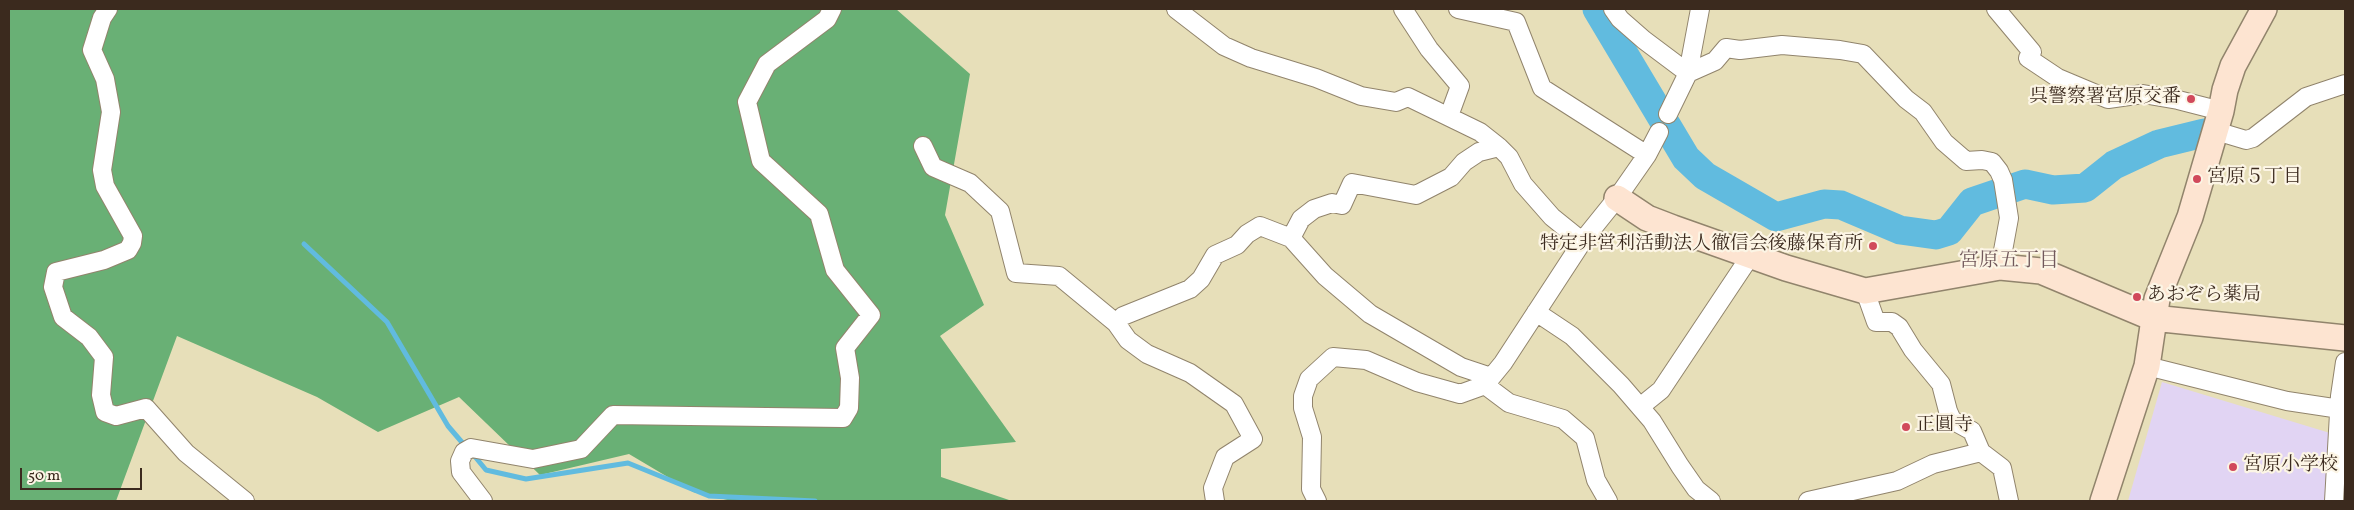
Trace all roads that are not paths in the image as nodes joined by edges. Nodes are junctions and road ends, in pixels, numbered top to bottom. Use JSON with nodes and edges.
{"nodes":[{"id":1,"x":108,"y":9,"type":"edge"},
{"id":2,"x":832,"y":9,"type":"edge"},
{"id":3,"x":1176,"y":9,"type":"edge"},
{"id":4,"x":1403,"y":9,"type":"edge"},
{"id":5,"x":1458,"y":9,"type":"edge"},
{"id":6,"x":1514,"y":9,"type":"edge"},
{"id":7,"x":1613,"y":9,"type":"edge"},
{"id":8,"x":1700,"y":9,"type":"edge"},
{"id":9,"x":1996,"y":9,"type":"edge"},
{"id":10,"x":2264,"y":9,"type":"edge"},
{"id":11,"x":1495,"y":19,"type":"junction"},
{"id":12,"x":1688,"y":73,"type":"junction"},
{"id":13,"x":2345,"y":84,"type":"edge"},
{"id":14,"x":1668,"y":114,"type":"dead end"},
{"id":15,"x":1449,"y":116,"type":"junction"},
{"id":16,"x":2219,"y":121,"type":"junction"},
{"id":17,"x":1659,"y":132,"type":"dead end"},
{"id":18,"x":923,"y":146,"type":"dead end"},
{"id":19,"x":1499,"y":147,"type":"junction"},
{"id":20,"x":1647,"y":155,"type":"junction"},
{"id":21,"x":1617,"y":198,"type":"junction"},
{"id":22,"x":1291,"y":238,"type":"junction"},
{"id":23,"x":1582,"y":242,"type":"junction"},
{"id":24,"x":1751,"y":255,"type":"junction"},
{"id":25,"x":2000,"y":267,"type":"junction"},
{"id":26,"x":1865,"y":291,"type":"junction"},
{"id":27,"x":1536,"y":312,"type":"junction"},
{"id":28,"x":2153,"y":318,"type":"junction"},
{"id":29,"x":1116,"y":323,"type":"junction"},
{"id":30,"x":2345,"y":338,"type":"edge"},
{"id":31,"x":2345,"y":362,"type":"edge"},
{"id":32,"x":2147,"y":366,"type":"junction"},
{"id":33,"x":1488,"y":381,"type":"junction"},
{"id":34,"x":1640,"y":407,"type":"junction"},
{"id":35,"x":2340,"y":409,"type":"junction"},
{"id":36,"x":1982,"y":452,"type":"junction"},
{"id":37,"x":1706,"y":500,"type":"edge"},
{"id":38,"x":245,"y":501,"type":"edge"},
{"id":39,"x":484,"y":501,"type":"edge"},
{"id":40,"x":1215,"y":501,"type":"edge"},
{"id":41,"x":1317,"y":501,"type":"edge"},
{"id":42,"x":1608,"y":501,"type":"edge"},
{"id":43,"x":1808,"y":501,"type":"edge"},
{"id":44,"x":2009,"y":501,"type":"edge"},
{"id":45,"x":2103,"y":501,"type":"edge"},
{"id":46,"x":2334,"y":501,"type":"edge"}],
"edges":[{"from":1,"to":38,"type":"street"},
{"from":2,"to":39,"type":"street"},
{"from":3,"to":15,"type":"street"},
{"from":4,"to":15,"type":"street"},
{"from":5,"to":11,"type":"street"},
{"from":6,"to":11,"type":"street"},
{"from":7,"to":12,"type":"street"},
{"from":8,"to":12,"type":"street"},
{"from":9,"to":16,"type":"street"},
{"from":10,"to":16,"type":"street"},
{"from":11,"to":20,"type":"street"},
{"from":12,"to":14,"type":"street"},
{"from":12,"to":25,"type":"street"},
{"from":13,"to":16,"type":"street"},
{"from":15,"to":19,"type":"street"},
{"from":16,"to":28,"type":"street"},
{"from":17,"to":20,"type":"street"},
{"from":18,"to":29,"type":"street"},
{"from":19,"to":22,"type":"street"},
{"from":19,"to":23,"type":"street"},
{"from":20,"to":21,"type":"street"},
{"from":21,"to":23,"type":"street"},
{"from":21,"to":24,"type":"street"},
{"from":22,"to":29,"type":"street"},
{"from":22,"to":33,"type":"street"},
{"from":23,"to":27,"type":"street"},
{"from":24,"to":26,"type":"street"},
{"from":24,"to":34,"type":"street"},
{"from":25,"to":26,"type":"street"},
{"from":25,"to":28,"type":"street"},
{"from":26,"to":36,"type":"street"},
{"from":27,"to":33,"type":"street"},
{"from":27,"to":34,"type":"street"},
{"from":28,"to":30,"type":"street"},
{"from":28,"to":32,"type":"street"},
{"from":29,"to":40,"type":"street"},
{"from":31,"to":35,"type":"street"},
{"from":32,"to":35,"type":"street"},
{"from":32,"to":45,"type":"street"},
{"from":33,"to":41,"type":"street"},
{"from":33,"to":42,"type":"street"},
{"from":34,"to":37,"type":"street"},
{"from":35,"to":46,"type":"street"},
{"from":36,"to":43,"type":"street"},
{"from":36,"to":44,"type":"street"}]}
